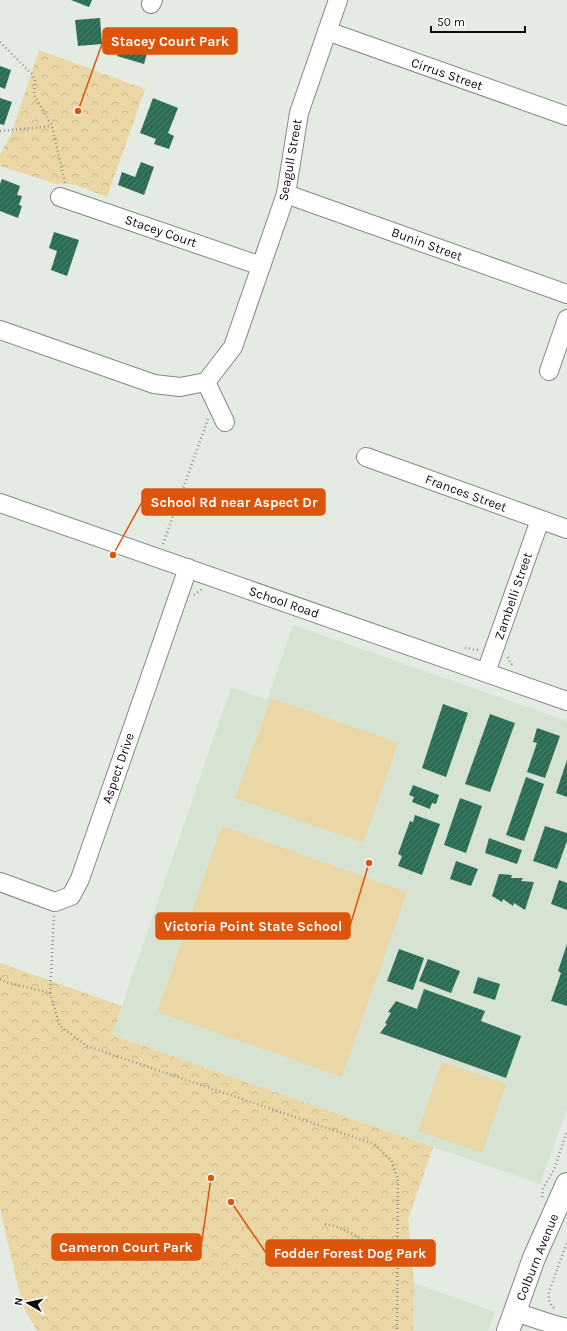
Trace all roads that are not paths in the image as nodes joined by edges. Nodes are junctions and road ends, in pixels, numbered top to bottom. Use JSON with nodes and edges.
{"nodes":[{"id":1,"x":338,"y":0,"type":"edge"},
{"id":2,"x":327,"y":31,"type":"junction"},
{"id":3,"x":567,"y":116,"type":"edge"},
{"id":4,"x":286,"y":194,"type":"junction"},
{"id":5,"x":60,"y":197,"type":"road end"},
{"id":6,"x":261,"y":266,"type":"junction"},
{"id":7,"x":567,"y":294,"type":"edge"},
{"id":8,"x":567,"y":319,"type":"edge"},
{"id":9,"x":0,"y":330,"type":"edge"},
{"id":10,"x":548,"y":371,"type":"dead end"},
{"id":11,"x":206,"y":382,"type":"junction"},
{"id":12,"x":225,"y":422,"type":"dead end"},
{"id":13,"x":366,"y":457,"type":"dead end"},
{"id":14,"x":0,"y":503,"type":"edge"},
{"id":15,"x":540,"y":520,"type":"junction"},
{"id":16,"x":567,"y":529,"type":"edge"},
{"id":17,"x":188,"y":568,"type":"junction"},
{"id":18,"x":486,"y":672,"type":"junction"},
{"id":19,"x":567,"y":701,"type":"edge"},
{"id":20,"x":0,"y":882,"type":"edge"},
{"id":21,"x":567,"y":1184,"type":"edge"},
{"id":22,"x":518,"y":1325,"type":"edge"},
{"id":23,"x":567,"y":1328,"type":"edge"}],
"edges":[{"from":1,"to":2,"type":"street","name":"Seagull Street"},
{"from":2,"to":3,"type":"street","name":"Cirrus Street"},
{"from":2,"to":4,"type":"street","name":"Seagull Street"},
{"from":4,"to":6,"type":"street","name":"Seagull Street"},
{"from":4,"to":7,"type":"street","name":"Bunin Street"},
{"from":5,"to":6,"type":"street","name":"Stacey Court"},
{"from":6,"to":11,"type":"street","name":"Seagull Street"},
{"from":8,"to":10,"type":"street"},
{"from":9,"to":11,"type":"street"},
{"from":11,"to":12,"type":"street"},
{"from":13,"to":15,"type":"street","name":"Frances Street"},
{"from":14,"to":17,"type":"street","name":"School Road"},
{"from":15,"to":16,"type":"street","name":"Frances Street"},
{"from":15,"to":18,"type":"street","name":"Zambelli Street"},
{"from":17,"to":18,"type":"street","name":"School Road"},
{"from":17,"to":20,"type":"street","name":"Aspect Drive"},
{"from":18,"to":19,"type":"street","name":"School Road"},
{"from":21,"to":22,"type":"main road","name":"Colburn Avenue"},
{"from":22,"to":23,"type":"street"}]}
